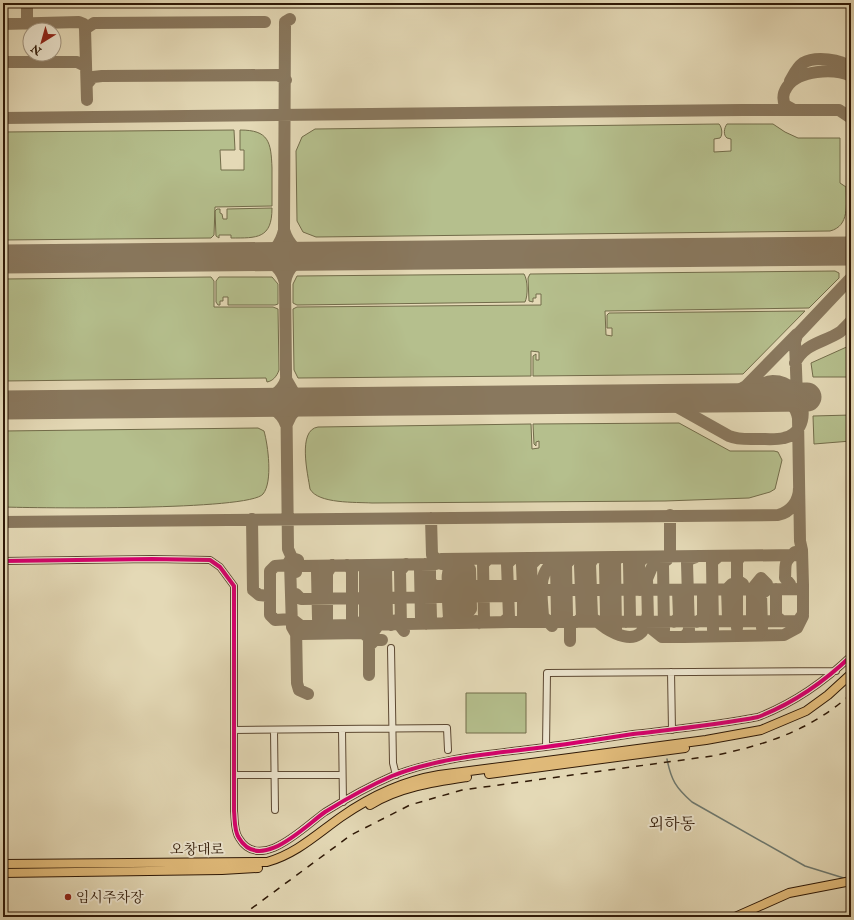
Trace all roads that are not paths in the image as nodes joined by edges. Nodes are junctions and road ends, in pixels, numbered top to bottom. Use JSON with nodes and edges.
{"nodes":[{"id":1,"x":3,"y":562,"type":"edge"},
{"id":2,"x":391,"y":648,"type":"dead end"},
{"id":3,"x":851,"y":656,"type":"edge"},
{"id":4,"x":836,"y":671,"type":"junction"},
{"id":5,"x":671,"y":672,"type":"junction"},
{"id":6,"x":851,"y":674,"type":"edge"},
{"id":7,"x":851,"y":682,"type":"edge"},
{"id":8,"x":392,"y":728,"type":"junction"},
{"id":9,"x":234,"y":730,"type":"junction"},
{"id":10,"x":274,"y":730,"type":"junction"},
{"id":11,"x":342,"y":730,"type":"junction"},
{"id":12,"x":672,"y":730,"type":"junction"},
{"id":13,"x":546,"y":747,"type":"junction"},
{"id":14,"x":674,"y":747,"type":"junction"},
{"id":15,"x":448,"y":750,"type":"dead end"},
{"id":16,"x":655,"y":750,"type":"junction"},
{"id":17,"x":234,"y":775,"type":"junction"},
{"id":18,"x":342,"y":775,"type":"junction"},
{"id":19,"x":396,"y":775,"type":"junction"},
{"id":20,"x":274,"y":776,"type":"junction"},
{"id":21,"x":343,"y":802,"type":"junction"},
{"id":22,"x":275,"y":810,"type":"dead end"},
{"id":23,"x":3,"y":864,"type":"edge"},
{"id":24,"x":3,"y":873,"type":"edge"},
{"id":25,"x":851,"y":881,"type":"edge"},
{"id":26,"x":735,"y":917,"type":"edge"}],
"edges":[{"from":1,"to":9,"type":"street"},
{"from":2,"to":8,"type":"street"},
{"from":3,"to":4,"type":"street"},
{"from":4,"to":5,"type":"street"},
{"from":4,"to":12,"type":"street"},
{"from":5,"to":12,"type":"street"},
{"from":5,"to":13,"type":"street"},
{"from":6,"to":14,"type":"main road","name":"오창대로"},
{"from":7,"to":14,"type":"main road","name":"오창대로"},
{"from":8,"to":11,"type":"street"},
{"from":8,"to":15,"type":"street"},
{"from":8,"to":19,"type":"street"},
{"from":9,"to":10,"type":"street"},
{"from":9,"to":17,"type":"street"},
{"from":10,"to":11,"type":"street"},
{"from":10,"to":20,"type":"street"},
{"from":11,"to":18,"type":"street"},
{"from":12,"to":13,"type":"street"},
{"from":13,"to":19,"type":"street"},
{"from":14,"to":16,"type":"main road","name":"오창대로"},
{"from":16,"to":23,"type":"main road","name":"오창대로"},
{"from":16,"to":24,"type":"main road","name":"오창대로"},
{"from":17,"to":20,"type":"street"},
{"from":17,"to":21,"type":"street"},
{"from":18,"to":20,"type":"street"},
{"from":18,"to":21,"type":"street"},
{"from":19,"to":21,"type":"street"},
{"from":20,"to":22,"type":"street"},
{"from":25,"to":26,"type":"main road"}]}
